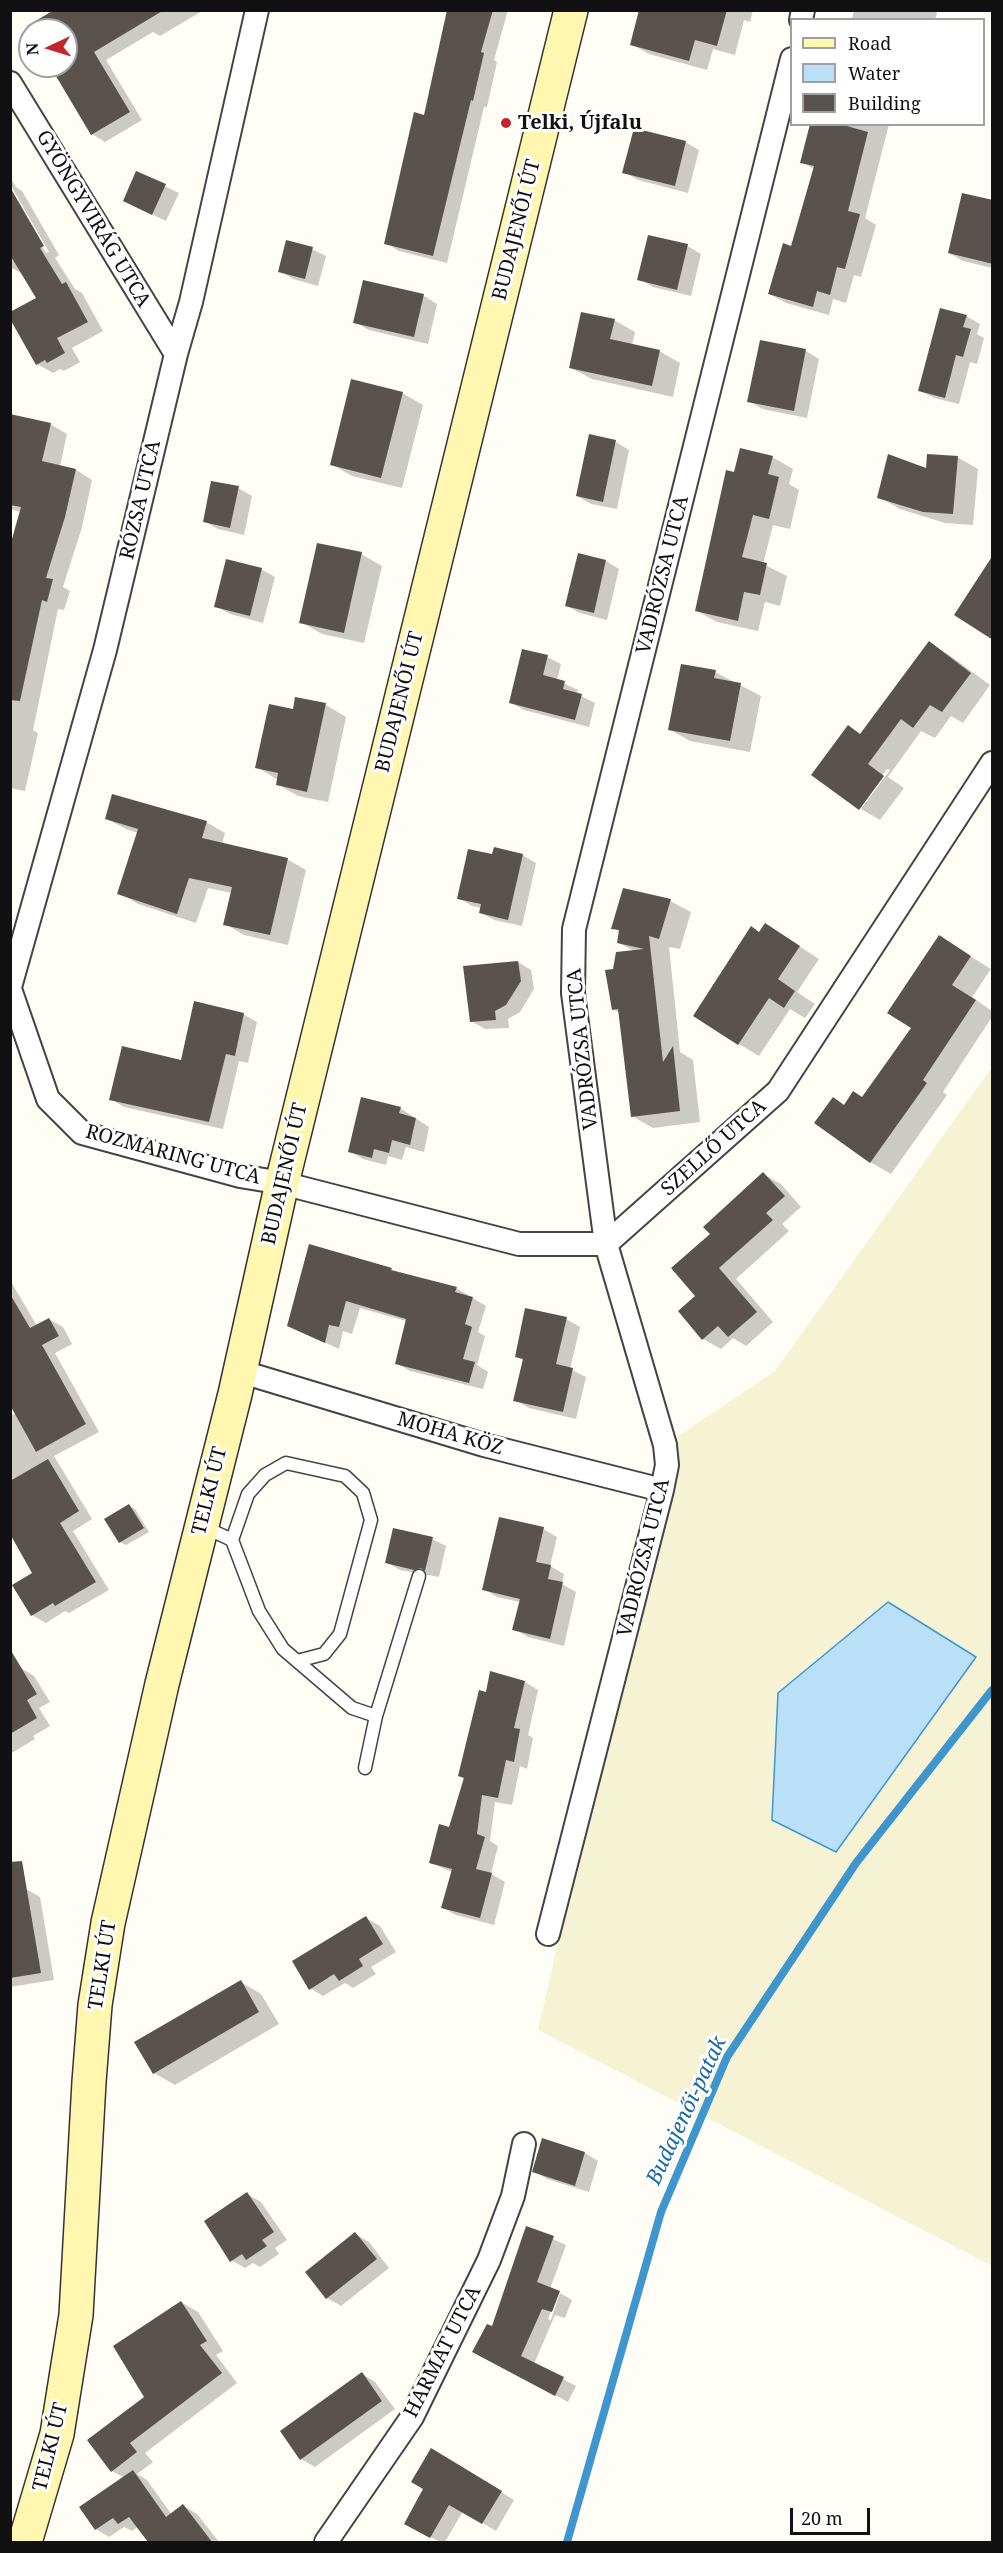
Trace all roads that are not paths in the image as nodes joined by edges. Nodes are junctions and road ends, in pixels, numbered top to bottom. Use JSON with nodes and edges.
{"nodes":[{"id":1,"x":257,"y":10,"type":"edge"},
{"id":2,"x":571,"y":10,"type":"edge"},
{"id":3,"x":790,"y":67,"type":"edge"},
{"id":4,"x":10,"y":83,"type":"edge"},
{"id":5,"x":176,"y":354,"type":"junction"},
{"id":6,"x":993,"y":763,"type":"edge"},
{"id":7,"x":10,"y":988,"type":"edge"},
{"id":8,"x":282,"y":1183,"type":"junction"},
{"id":9,"x":606,"y":1244,"type":"junction"},
{"id":10,"x":237,"y":1383,"type":"junction"},
{"id":11,"x":662,"y":1490,"type":"junction"},
{"id":12,"x":201,"y":1525,"type":"junction"},
{"id":13,"x":232,"y":1539,"type":"junction"},
{"id":14,"x":419,"y":1576,"type":"dead end"},
{"id":15,"x":297,"y":1661,"type":"junction"},
{"id":16,"x":376,"y":1716,"type":"junction"},
{"id":17,"x":365,"y":1768,"type":"dead end"},
{"id":18,"x":548,"y":1934,"type":"dead end"},
{"id":19,"x":524,"y":2144,"type":"dead end"},
{"id":20,"x":26,"y":2542,"type":"edge"},
{"id":21,"x":326,"y":2542,"type":"edge"}],
"edges":[{"from":1,"to":5,"type":"street","name":"RÓZSA UTCA"},
{"from":2,"to":8,"type":"main road","name":"BUDAJENŐI ÚT"},
{"from":3,"to":9,"type":"street","name":"VADRÓZSA UTCA"},
{"from":4,"to":5,"type":"street","name":"GYÖNGYVIRÁG UTCA"},
{"from":5,"to":7,"type":"street","name":"RÓZSA UTCA"},
{"from":6,"to":9,"type":"street","name":"SZELLŐ UTCA"},
{"from":7,"to":8,"type":"street","name":"ROZMARING UTCA"},
{"from":8,"to":9,"type":"street"},
{"from":8,"to":10,"type":"main road","name":"BUDAJENŐI ÚT"},
{"from":9,"to":11,"type":"street","name":"VADRÓZSA UTCA"},
{"from":10,"to":11,"type":"street","name":"MOHA KÖZ"},
{"from":10,"to":12,"type":"main road","name":"TELKI ÚT"},
{"from":11,"to":18,"type":"street","name":"VADRÓZSA UTCA"},
{"from":12,"to":13,"type":"lane"},
{"from":12,"to":20,"type":"main road","name":"TELKI ÚT"},
{"from":13,"to":15,"type":"lane"},
{"from":13,"to":15,"type":"lane"},
{"from":14,"to":16,"type":"lane"},
{"from":15,"to":16,"type":"lane"},
{"from":16,"to":17,"type":"lane"},
{"from":19,"to":21,"type":"street","name":"HARMAT UTCA"}]}
